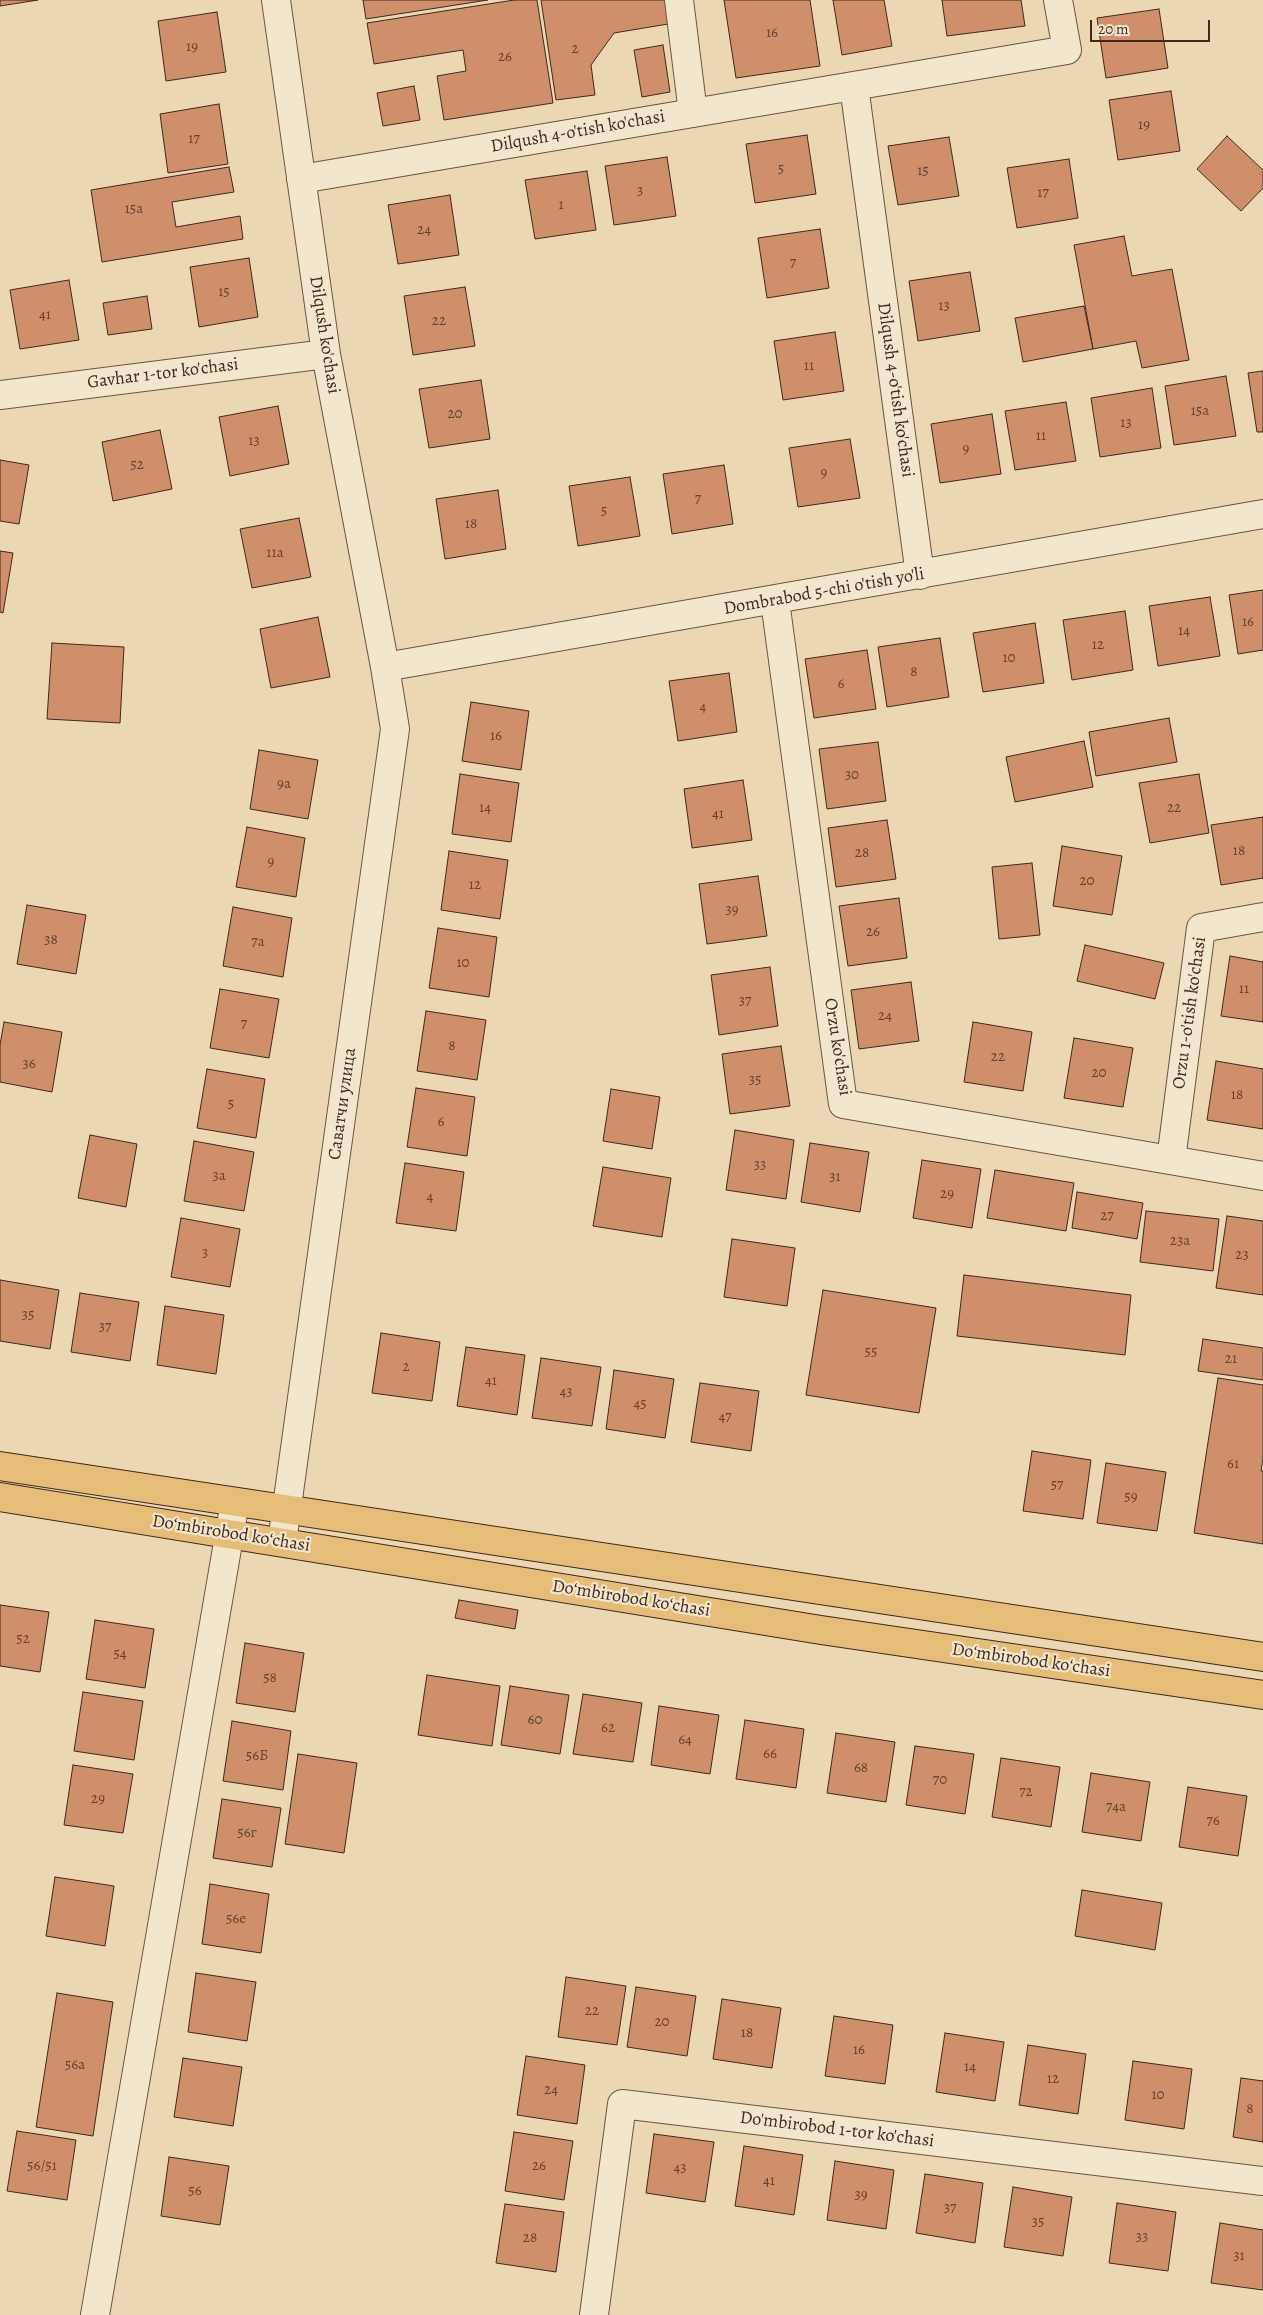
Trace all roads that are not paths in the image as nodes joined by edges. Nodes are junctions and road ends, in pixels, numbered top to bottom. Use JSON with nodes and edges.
{"nodes":[{"id":1,"x":276,"y":0,"type":"edge"},
{"id":2,"x":679,"y":0,"type":"edge"},
{"id":3,"x":1058,"y":0,"type":"edge"},
{"id":4,"x":854,"y":86,"type":"junction"},
{"id":5,"x":693,"y":112,"type":"junction"},
{"id":6,"x":301,"y":179,"type":"junction"},
{"id":7,"x":326,"y":354,"type":"junction"},
{"id":8,"x":0,"y":394,"type":"edge"},
{"id":9,"x":1263,"y":514,"type":"edge"},
{"id":10,"x":920,"y":575,"type":"junction"},
{"id":11,"x":775,"y":600,"type":"junction"},
{"id":12,"x":385,"y":667,"type":"junction"},
{"id":13,"x":1263,"y":917,"type":"edge"},
{"id":14,"x":1171,"y":1160,"type":"junction"},
{"id":15,"x":1263,"y":1176,"type":"edge"},
{"id":16,"x":0,"y":1466,"type":"edge"},
{"id":17,"x":0,"y":1497,"type":"edge"},
{"id":18,"x":235,"y":1502,"type":"junction"},
{"id":19,"x":286,"y":1510,"type":"junction"},
{"id":20,"x":229,"y":1533,"type":"junction"},
{"id":21,"x":282,"y":1542,"type":"junction"},
{"id":22,"x":1263,"y":1657,"type":"edge"},
{"id":23,"x":1262,"y":1690,"type":"edge"},
{"id":24,"x":1263,"y":2181,"type":"edge"},
{"id":25,"x":95,"y":2315,"type":"edge"},
{"id":26,"x":594,"y":2315,"type":"edge"}],
"edges":[{"from":1,"to":6,"type":"street","name":"Dilqush ko'chasi"},
{"from":2,"to":5,"type":"street"},
{"from":3,"to":4,"type":"street","name":"Dilqush 4-o'tish ko'chasi"},
{"from":4,"to":5,"type":"street","name":"Dilqush 4-o'tish ko'chasi"},
{"from":4,"to":10,"type":"street","name":"Dilqush 4-o'tish ko'chasi"},
{"from":5,"to":6,"type":"street","name":"Dilqush 4-o'tish ko'chasi"},
{"from":6,"to":7,"type":"street","name":"Dilqush ko'chasi"},
{"from":7,"to":8,"type":"street","name":"Gavhar 1-tor ko'chasi"},
{"from":7,"to":12,"type":"street","name":"Dilqush ko'chasi"},
{"from":9,"to":10,"type":"street","name":"Dombrabod 5-chi o'tish yo'li"},
{"from":10,"to":11,"type":"street","name":"Dombrabod 5-chi o'tish yo'li"},
{"from":11,"to":12,"type":"street","name":"Dombrabod 5-chi o'tish yo'li"},
{"from":11,"to":14,"type":"street","name":"Orzu ko'chasi"},
{"from":12,"to":19,"type":"street","name":"Саватчи улица"},
{"from":13,"to":14,"type":"street","name":"Orzu 1-o'tish ko'chasi"},
{"from":14,"to":15,"type":"street","name":"Orzu ko'chasi"},
{"from":16,"to":18,"type":"main road","name":"Doʻmbirobod koʻchasi"},
{"from":17,"to":20,"type":"main road","name":"Doʻmbirobod koʻchasi"},
{"from":18,"to":19,"type":"main road","name":"Doʻmbirobod koʻchasi"},
{"from":18,"to":20,"type":"street"},
{"from":19,"to":21,"type":"street","name":"Саватчи улица"},
{"from":19,"to":22,"type":"main road","name":"Doʻmbirobod koʻchasi"},
{"from":20,"to":21,"type":"main road","name":"Doʻmbirobod koʻchasi"},
{"from":20,"to":25,"type":"street"},
{"from":21,"to":23,"type":"main road","name":"Doʻmbirobod koʻchasi"},
{"from":24,"to":26,"type":"street","name":"Do'mbirobod 1-tor ko'chasi"}]}
